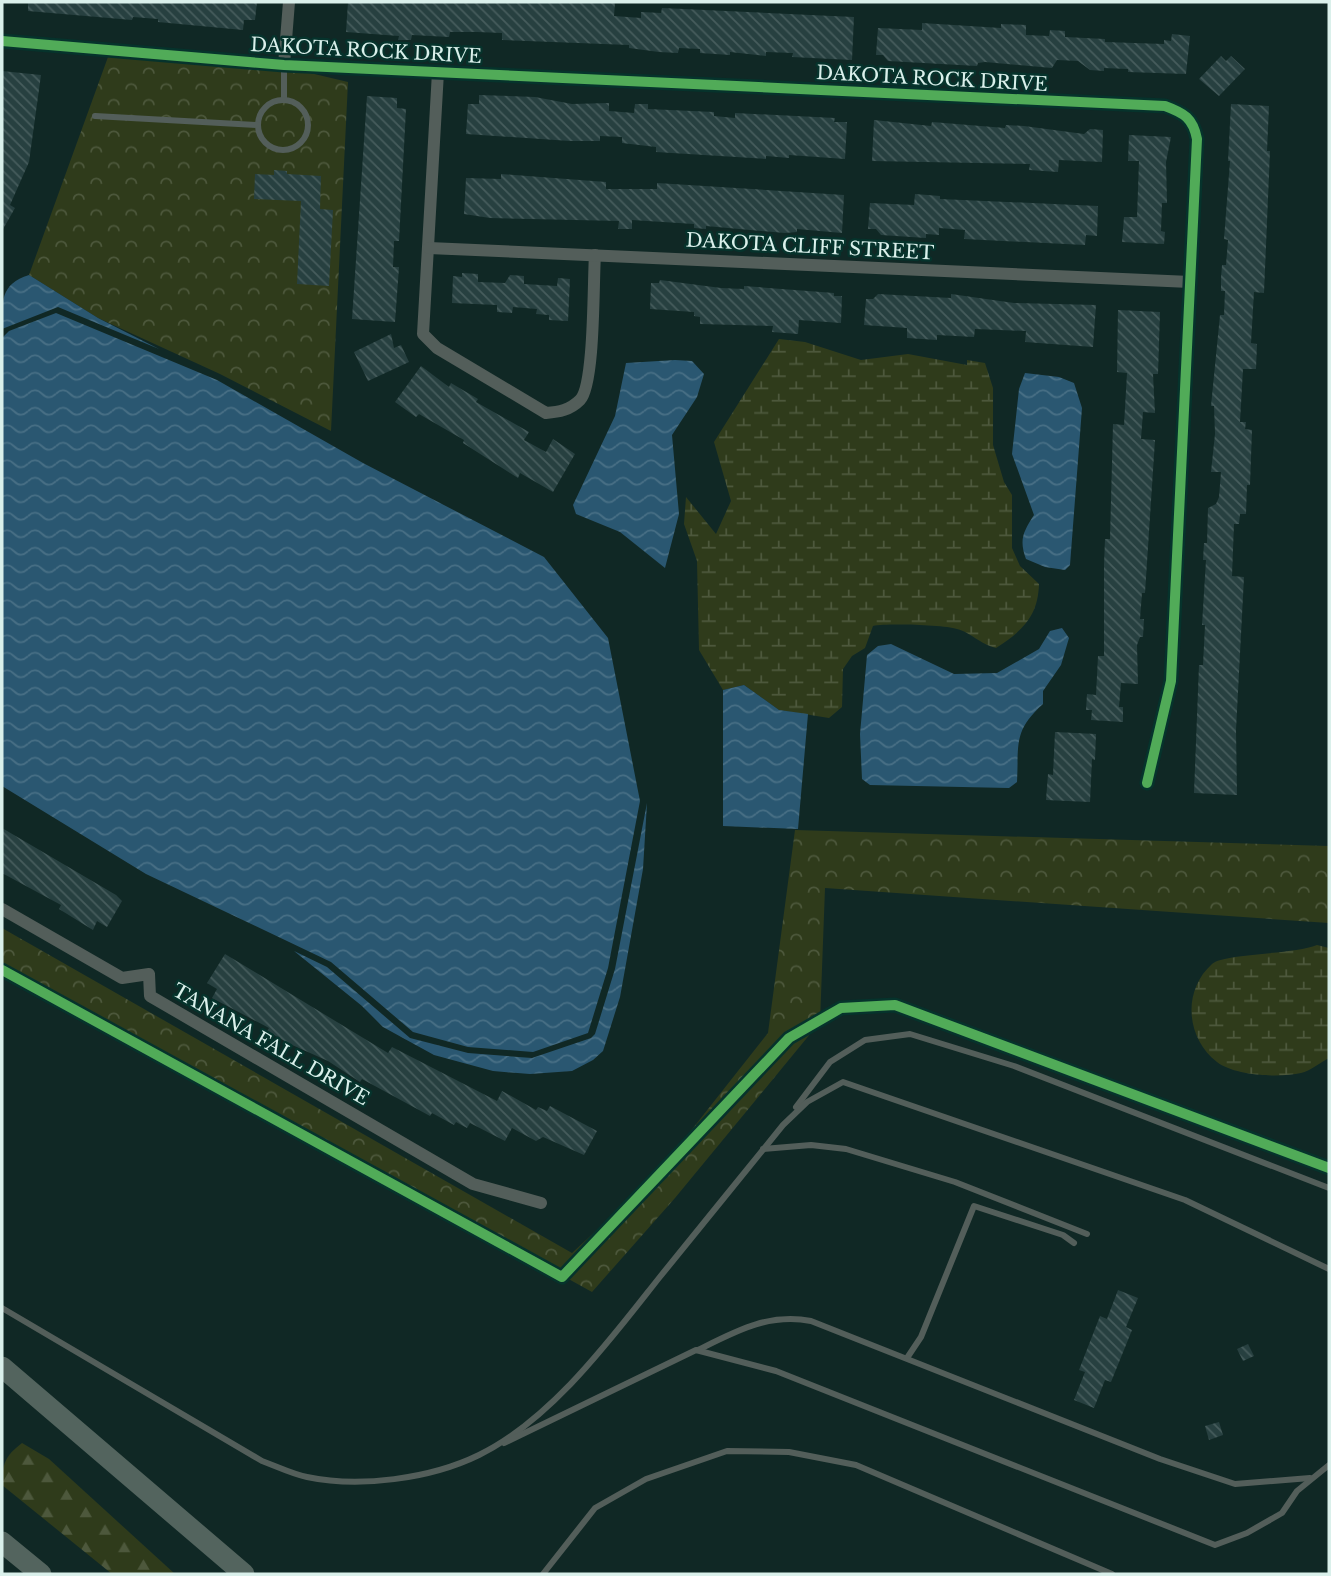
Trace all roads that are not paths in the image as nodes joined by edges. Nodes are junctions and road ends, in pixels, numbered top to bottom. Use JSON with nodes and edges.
{"nodes":[{"id":1,"x":289,"y":2,"type":"edge"},
{"id":2,"x":2,"y":41,"type":"edge"},
{"id":3,"x":284,"y":65,"type":"junction"},
{"id":4,"x":438,"y":72,"type":"junction"},
{"id":5,"x":284,"y":100,"type":"junction"},
{"id":6,"x":95,"y":116,"type":"dead end"},
{"id":7,"x":258,"y":125,"type":"junction"},
{"id":8,"x":429,"y":248,"type":"junction"},
{"id":9,"x":595,"y":255,"type":"junction"},
{"id":10,"x":1190,"y":282,"type":"junction"},
{"id":11,"x":1147,"y":783,"type":"dead end"},
{"id":12,"x":2,"y":909,"type":"edge"},
{"id":13,"x":783,"y":1125,"type":"junction"},
{"id":14,"x":763,"y":1149,"type":"junction"},
{"id":15,"x":1329,"y":1188,"type":"edge"},
{"id":16,"x":541,"y":1203,"type":"dead end"},
{"id":17,"x":1087,"y":1234,"type":"dead end"},
{"id":18,"x":1074,"y":1243,"type":"dead end"},
{"id":19,"x":1329,"y":1269,"type":"edge"},
{"id":20,"x":2,"y":1308,"type":"edge"},
{"id":21,"x":696,"y":1350,"type":"junction"},
{"id":22,"x":907,"y":1358,"type":"junction"},
{"id":23,"x":2,"y":1367,"type":"edge"},
{"id":24,"x":479,"y":1455,"type":"junction"},
{"id":25,"x":1329,"y":1465,"type":"edge"},
{"id":26,"x":1312,"y":1477,"type":"junction"},
{"id":27,"x":2,"y":1542,"type":"edge"},
{"id":28,"x":41,"y":1574,"type":"edge"},
{"id":29,"x":244,"y":1574,"type":"edge"},
{"id":30,"x":543,"y":1574,"type":"edge"},
{"id":31,"x":1112,"y":1574,"type":"edge"}],
"edges":[{"from":1,"to":3,"type":"street"},
{"from":2,"to":3,"type":"street","name":"DAKOTA ROCK DRIVE"},
{"from":3,"to":4,"type":"street","name":"DAKOTA ROCK DRIVE"},
{"from":3,"to":5,"type":"lane"},
{"from":4,"to":8,"type":"street"},
{"from":4,"to":10,"type":"street","name":"DAKOTA ROCK DRIVE"},
{"from":5,"to":7,"type":"lane"},
{"from":5,"to":7,"type":"lane"},
{"from":6,"to":7,"type":"lane"},
{"from":8,"to":9,"type":"street","name":"DAKOTA CLIFF STREET"},
{"from":8,"to":9,"type":"street"},
{"from":9,"to":10,"type":"street","name":"DAKOTA CLIFF STREET"},
{"from":10,"to":11,"type":"street","name":"DAKOTA ROCK DRIVE"},
{"from":12,"to":16,"type":"street","name":"TANANA FALL DRIVE"},
{"from":13,"to":14,"type":"lane"},
{"from":13,"to":15,"type":"lane"},
{"from":13,"to":19,"type":"lane"},
{"from":14,"to":17,"type":"lane"},
{"from":14,"to":24,"type":"lane"},
{"from":18,"to":22,"type":"lane"},
{"from":20,"to":24,"type":"lane"},
{"from":21,"to":22,"type":"lane"},
{"from":21,"to":24,"type":"lane"},
{"from":21,"to":26,"type":"lane"},
{"from":22,"to":26,"type":"lane"},
{"from":23,"to":29,"type":"highway"},
{"from":25,"to":26,"type":"lane"},
{"from":27,"to":28,"type":"highway"},
{"from":30,"to":31,"type":"lane"}]}
